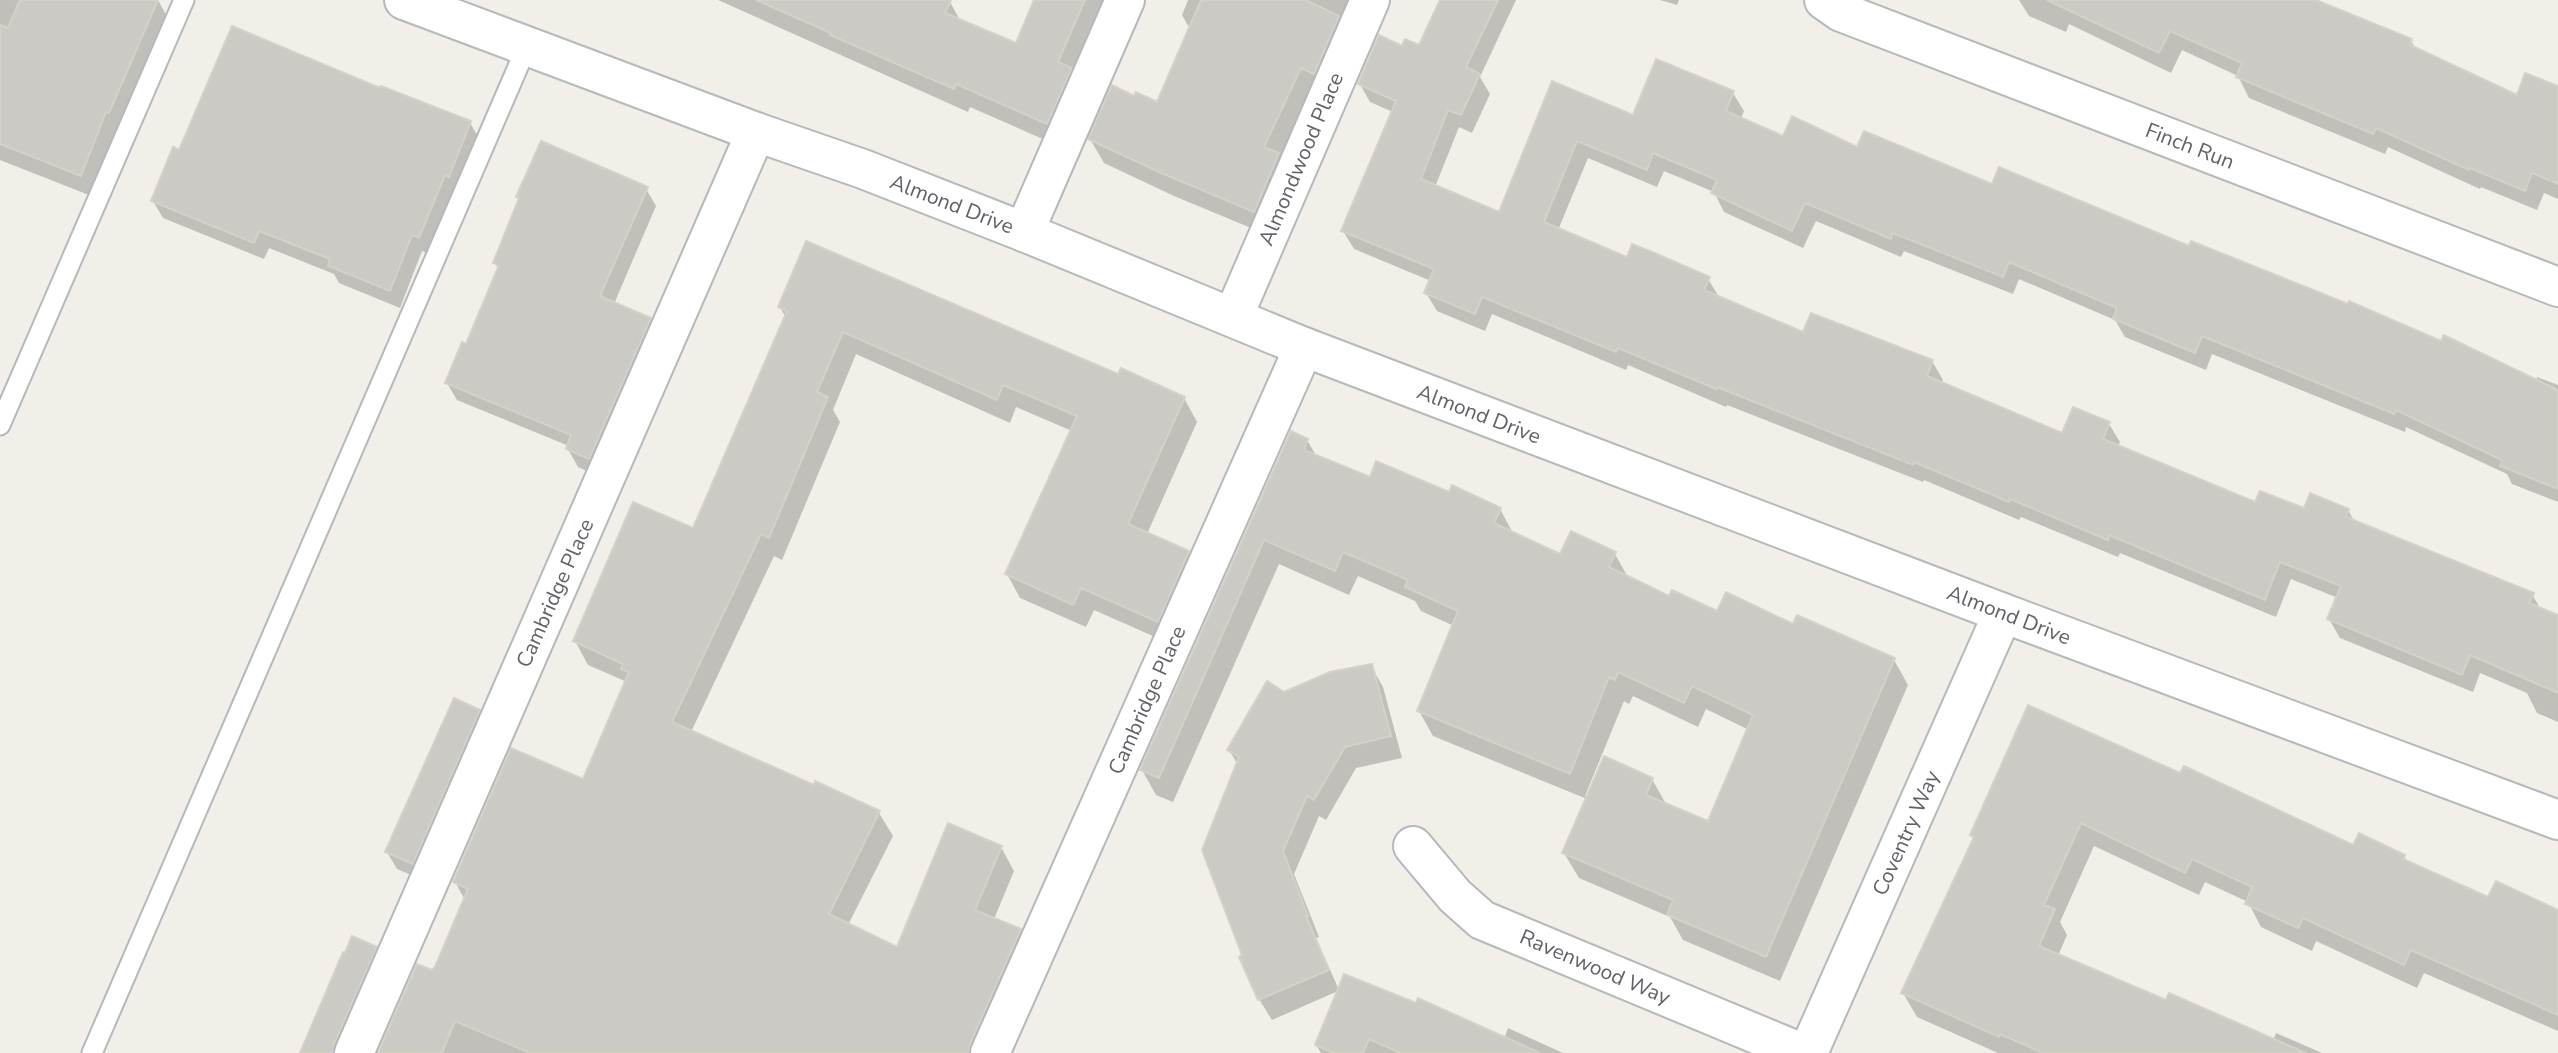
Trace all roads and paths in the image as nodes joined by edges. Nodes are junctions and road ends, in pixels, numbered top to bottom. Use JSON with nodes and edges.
{"nodes":[{"id":1,"x":184,"y":0,"type":"edge"},
{"id":2,"x":404,"y":0,"type":"edge"},
{"id":3,"x":1125,"y":0,"type":"edge"},
{"id":4,"x":1370,"y":0,"type":"edge"},
{"id":5,"x":1824,"y":0,"type":"edge"},
{"id":6,"x":527,"y":47,"type":"junction"},
{"id":7,"x":756,"y":132,"type":"junction"},
{"id":8,"x":1024,"y":232,"type":"junction"},
{"id":9,"x":2558,"y":287,"type":"edge"},
{"id":10,"x":1233,"y":317,"type":"junction"},
{"id":11,"x":1304,"y":347,"type":"junction"},
{"id":12,"x":0,"y":425,"type":"edge"},
{"id":13,"x":2003,"y":612,"type":"junction"},
{"id":14,"x":2558,"y":820,"type":"edge"},
{"id":15,"x":1413,"y":846,"type":"dead end"},
{"id":16,"x":92,"y":1053,"type":"edge"},
{"id":17,"x":354,"y":1053,"type":"edge"},
{"id":18,"x":990,"y":1053,"type":"edge"},
{"id":19,"x":1802,"y":1053,"type":"edge"},
{"id":20,"x":1808,"y":1053,"type":"edge"}],
"edges":[{"from":1,"to":12,"type":"lane"},
{"from":2,"to":6,"type":"street","name":"Almond Drive"},
{"from":3,"to":8,"type":"street"},
{"from":4,"to":10,"type":"street","name":"Almondwood Place"},
{"from":5,"to":9,"type":"street","name":"Finch Run"},
{"from":6,"to":7,"type":"street","name":"Almond Drive"},
{"from":6,"to":16,"type":"lane"},
{"from":7,"to":8,"type":"street","name":"Almond Drive"},
{"from":7,"to":17,"type":"street","name":"Cambridge Place"},
{"from":8,"to":10,"type":"street","name":"Almond Drive"},
{"from":10,"to":11,"type":"street","name":"Almond Drive"},
{"from":11,"to":13,"type":"street","name":"Almond Drive"},
{"from":11,"to":18,"type":"street","name":"Cambridge Place"},
{"from":13,"to":14,"type":"street","name":"Almond Drive"},
{"from":13,"to":20,"type":"street","name":"Coventry Way"},
{"from":15,"to":19,"type":"street","name":"Ravenwood Way"}]}
